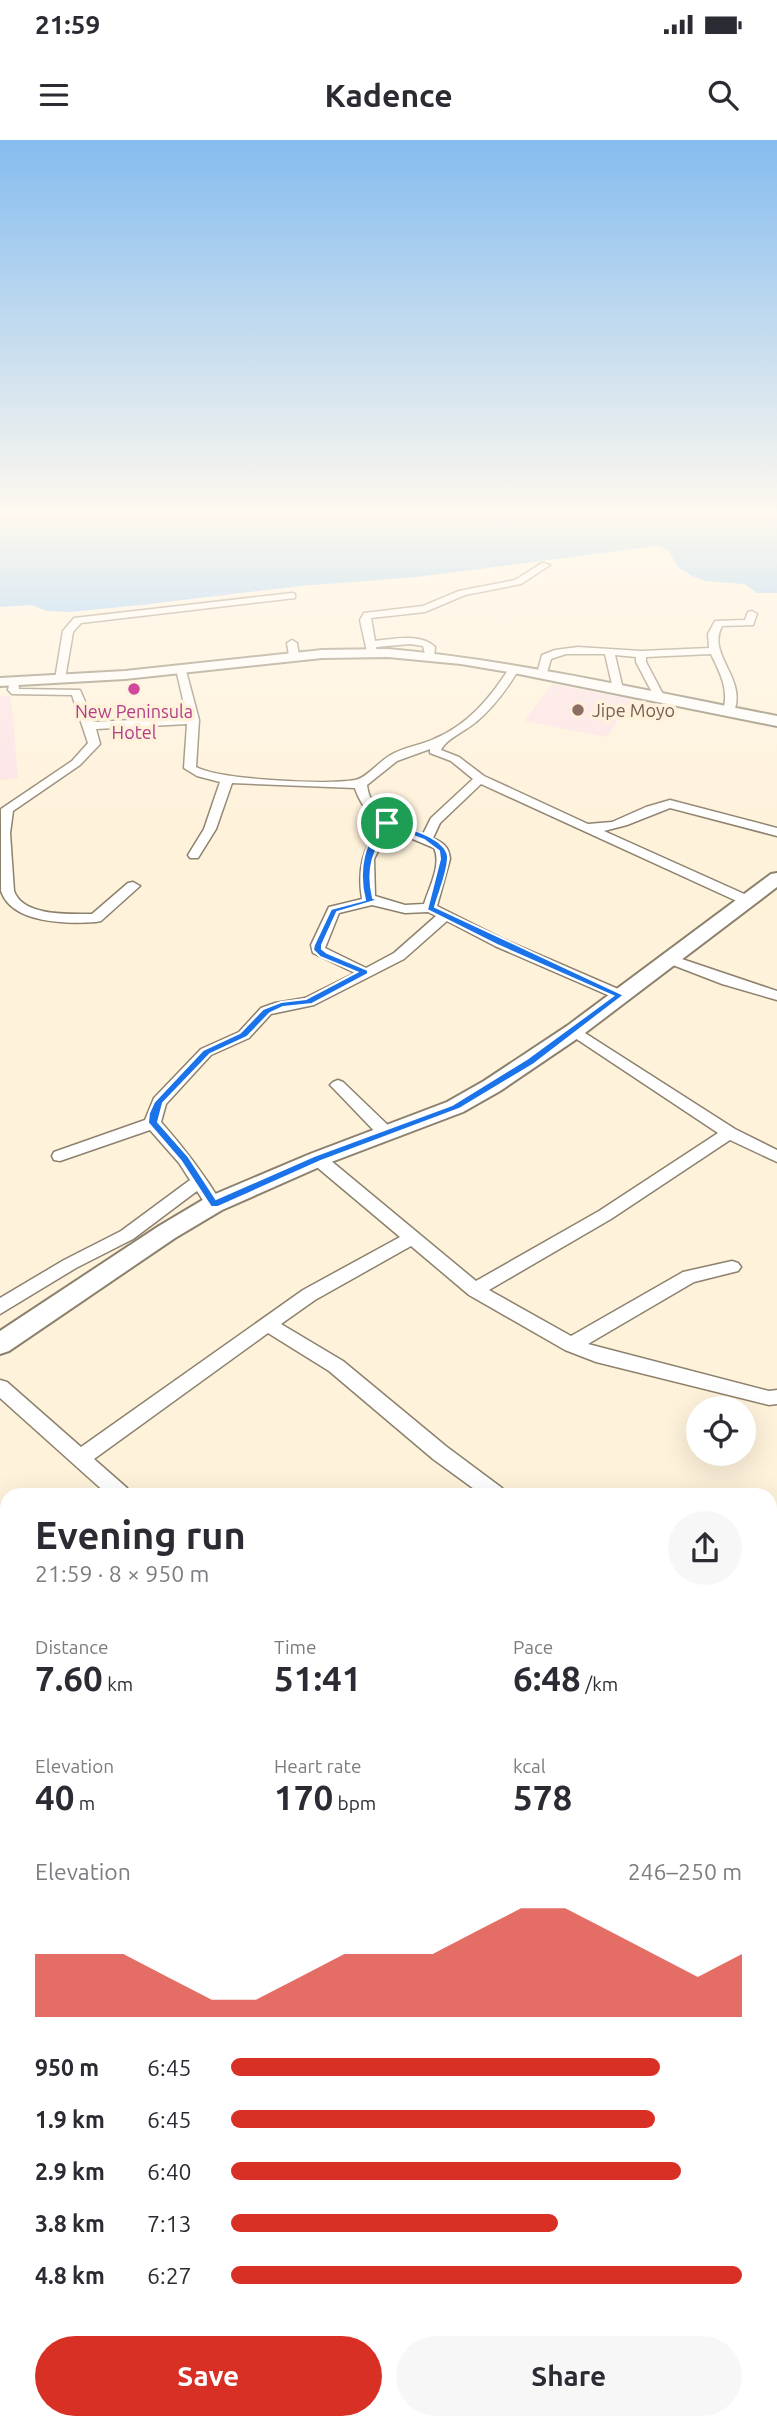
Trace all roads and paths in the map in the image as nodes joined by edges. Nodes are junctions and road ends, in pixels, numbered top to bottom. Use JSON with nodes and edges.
{"nodes":[{"id":1,"x":97,"y":618,"type":"edge"},
{"id":2,"x":366,"y":618,"type":"edge"},
{"id":3,"x":751,"y":618,"type":"edge"},
{"id":4,"x":371,"y":648,"type":"junction"},
{"id":5,"x":715,"y":651,"type":"junction"},
{"id":6,"x":611,"y":653,"type":"junction"},
{"id":7,"x":641,"y":654,"type":"junction"},
{"id":8,"x":514,"y":669,"type":"junction"},
{"id":9,"x":181,"y":670,"type":"junction"},
{"id":10,"x":542,"y":674,"type":"junction"},
{"id":11,"x":60,"y":679,"type":"junction"},
{"id":12,"x":9,"y":685,"type":"edge"},
{"id":13,"x":618,"y":689,"type":"junction"},
{"id":14,"x":0,"y":696,"type":"edge"},
{"id":15,"x":660,"y":698,"type":"junction"},
{"id":16,"x":729,"y":712,"type":"junction"},
{"id":17,"x":193,"y":720,"type":"junction"},
{"id":18,"x":777,"y":721,"type":"edge"},
{"id":19,"x":87,"y":726,"type":"junction"},
{"id":20,"x":439,"y":742,"type":"junction"},
{"id":21,"x":227,"y":779,"type":"junction"},
{"id":22,"x":480,"y":779,"type":"junction"},
{"id":23,"x":361,"y":785,"type":"junction"},
{"id":24,"x":387,"y":823,"type":"junction"},
{"id":25,"x":579,"y":823,"type":"junction"},
{"id":26,"x":777,"y":832,"type":"edge"},
{"id":27,"x":427,"y":838,"type":"junction"},
{"id":28,"x":194,"y":856,"type":"dead end"},
{"id":29,"x":777,"y":878,"type":"edge"},
{"id":30,"x":133,"y":886,"type":"dead end"},
{"id":31,"x":374,"y":900,"type":"junction"},
{"id":32,"x":746,"y":900,"type":"junction"},
{"id":33,"x":430,"y":908,"type":"junction"},
{"id":34,"x":446,"y":915,"type":"junction"},
{"id":35,"x":670,"y":958,"type":"junction"},
{"id":36,"x":365,"y":972,"type":"junction"},
{"id":37,"x":620,"y":995,"type":"junction"},
{"id":38,"x":777,"y":996,"type":"edge"},
{"id":39,"x":574,"y":1031,"type":"junction"},
{"id":40,"x":338,"y":1085,"type":"dead end"},
{"id":41,"x":153,"y":1123,"type":"junction"},
{"id":42,"x":729,"y":1133,"type":"junction"},
{"id":43,"x":387,"y":1134,"type":"junction"},
{"id":44,"x":60,"y":1156,"type":"dead end"},
{"id":45,"x":777,"y":1157,"type":"edge"},
{"id":46,"x":318,"y":1159,"type":"junction"},
{"id":47,"x":200,"y":1181,"type":"junction"},
{"id":48,"x":214,"y":1204,"type":"junction"},
{"id":49,"x":411,"y":1239,"type":"junction"},
{"id":50,"x":732,"y":1267,"type":"dead end"},
{"id":51,"x":475,"y":1290,"type":"junction"},
{"id":52,"x":0,"y":1307,"type":"edge"},
{"id":53,"x":267,"y":1324,"type":"junction"},
{"id":54,"x":0,"y":1344,"type":"edge"},
{"id":55,"x":571,"y":1345,"type":"junction"},
{"id":56,"x":0,"y":1387,"type":"edge"},
{"id":57,"x":777,"y":1397,"type":"edge"},
{"id":58,"x":80,"y":1458,"type":"junction"},
{"id":59,"x":113,"y":1488,"type":"edge"},
{"id":60,"x":487,"y":1488,"type":"edge"}],
"edges":[{"from":1,"to":11,"type":"street"},
{"from":2,"to":4,"type":"street"},
{"from":3,"to":5,"type":"street"},
{"from":4,"to":8,"type":"street"},
{"from":4,"to":9,"type":"street"},
{"from":5,"to":7,"type":"street"},
{"from":5,"to":16,"type":"street"},
{"from":6,"to":7,"type":"street"},
{"from":6,"to":10,"type":"street"},
{"from":6,"to":13,"type":"street"},
{"from":7,"to":15,"type":"street"},
{"from":8,"to":10,"type":"street"},
{"from":8,"to":20,"type":"street"},
{"from":9,"to":11,"type":"street"},
{"from":9,"to":17,"type":"street"},
{"from":10,"to":13,"type":"street"},
{"from":11,"to":12,"type":"street"},
{"from":12,"to":14,"type":"street"},
{"from":12,"to":19,"type":"street"},
{"from":13,"to":15,"type":"street"},
{"from":15,"to":16,"type":"street"},
{"from":16,"to":18,"type":"street"},
{"from":17,"to":19,"type":"street"},
{"from":17,"to":21,"type":"street"},
{"from":19,"to":30,"type":"street"},
{"from":20,"to":22,"type":"street"},
{"from":20,"to":23,"type":"street"},
{"from":21,"to":23,"type":"street"},
{"from":21,"to":28,"type":"street"},
{"from":22,"to":25,"type":"street"},
{"from":22,"to":27,"type":"street"},
{"from":23,"to":24,"type":"street"},
{"from":24,"to":27,"type":"street"},
{"from":24,"to":31,"type":"street"},
{"from":25,"to":26,"type":"street"},
{"from":25,"to":32,"type":"street"},
{"from":27,"to":33,"type":"street"},
{"from":29,"to":32,"type":"street"},
{"from":31,"to":33,"type":"street"},
{"from":31,"to":36,"type":"street"},
{"from":32,"to":35,"type":"street"},
{"from":33,"to":34,"type":"street"},
{"from":34,"to":36,"type":"street"},
{"from":34,"to":37,"type":"street"},
{"from":35,"to":37,"type":"street"},
{"from":35,"to":38,"type":"street"},
{"from":36,"to":41,"type":"street"},
{"from":37,"to":39,"type":"street"},
{"from":39,"to":42,"type":"street"},
{"from":39,"to":43,"type":"street"},
{"from":40,"to":43,"type":"street"},
{"from":41,"to":44,"type":"street"},
{"from":41,"to":47,"type":"street"},
{"from":42,"to":45,"type":"street"},
{"from":42,"to":51,"type":"street"},
{"from":43,"to":46,"type":"street"},
{"from":46,"to":48,"type":"street"},
{"from":46,"to":49,"type":"street"},
{"from":47,"to":48,"type":"street"},
{"from":47,"to":52,"type":"street"},
{"from":48,"to":54,"type":"street"},
{"from":49,"to":51,"type":"street"},
{"from":49,"to":53,"type":"street"},
{"from":50,"to":55,"type":"street"},
{"from":51,"to":55,"type":"street"},
{"from":53,"to":58,"type":"street"},
{"from":53,"to":60,"type":"street"},
{"from":55,"to":57,"type":"street"},
{"from":56,"to":58,"type":"street"},
{"from":58,"to":59,"type":"street"}]}
